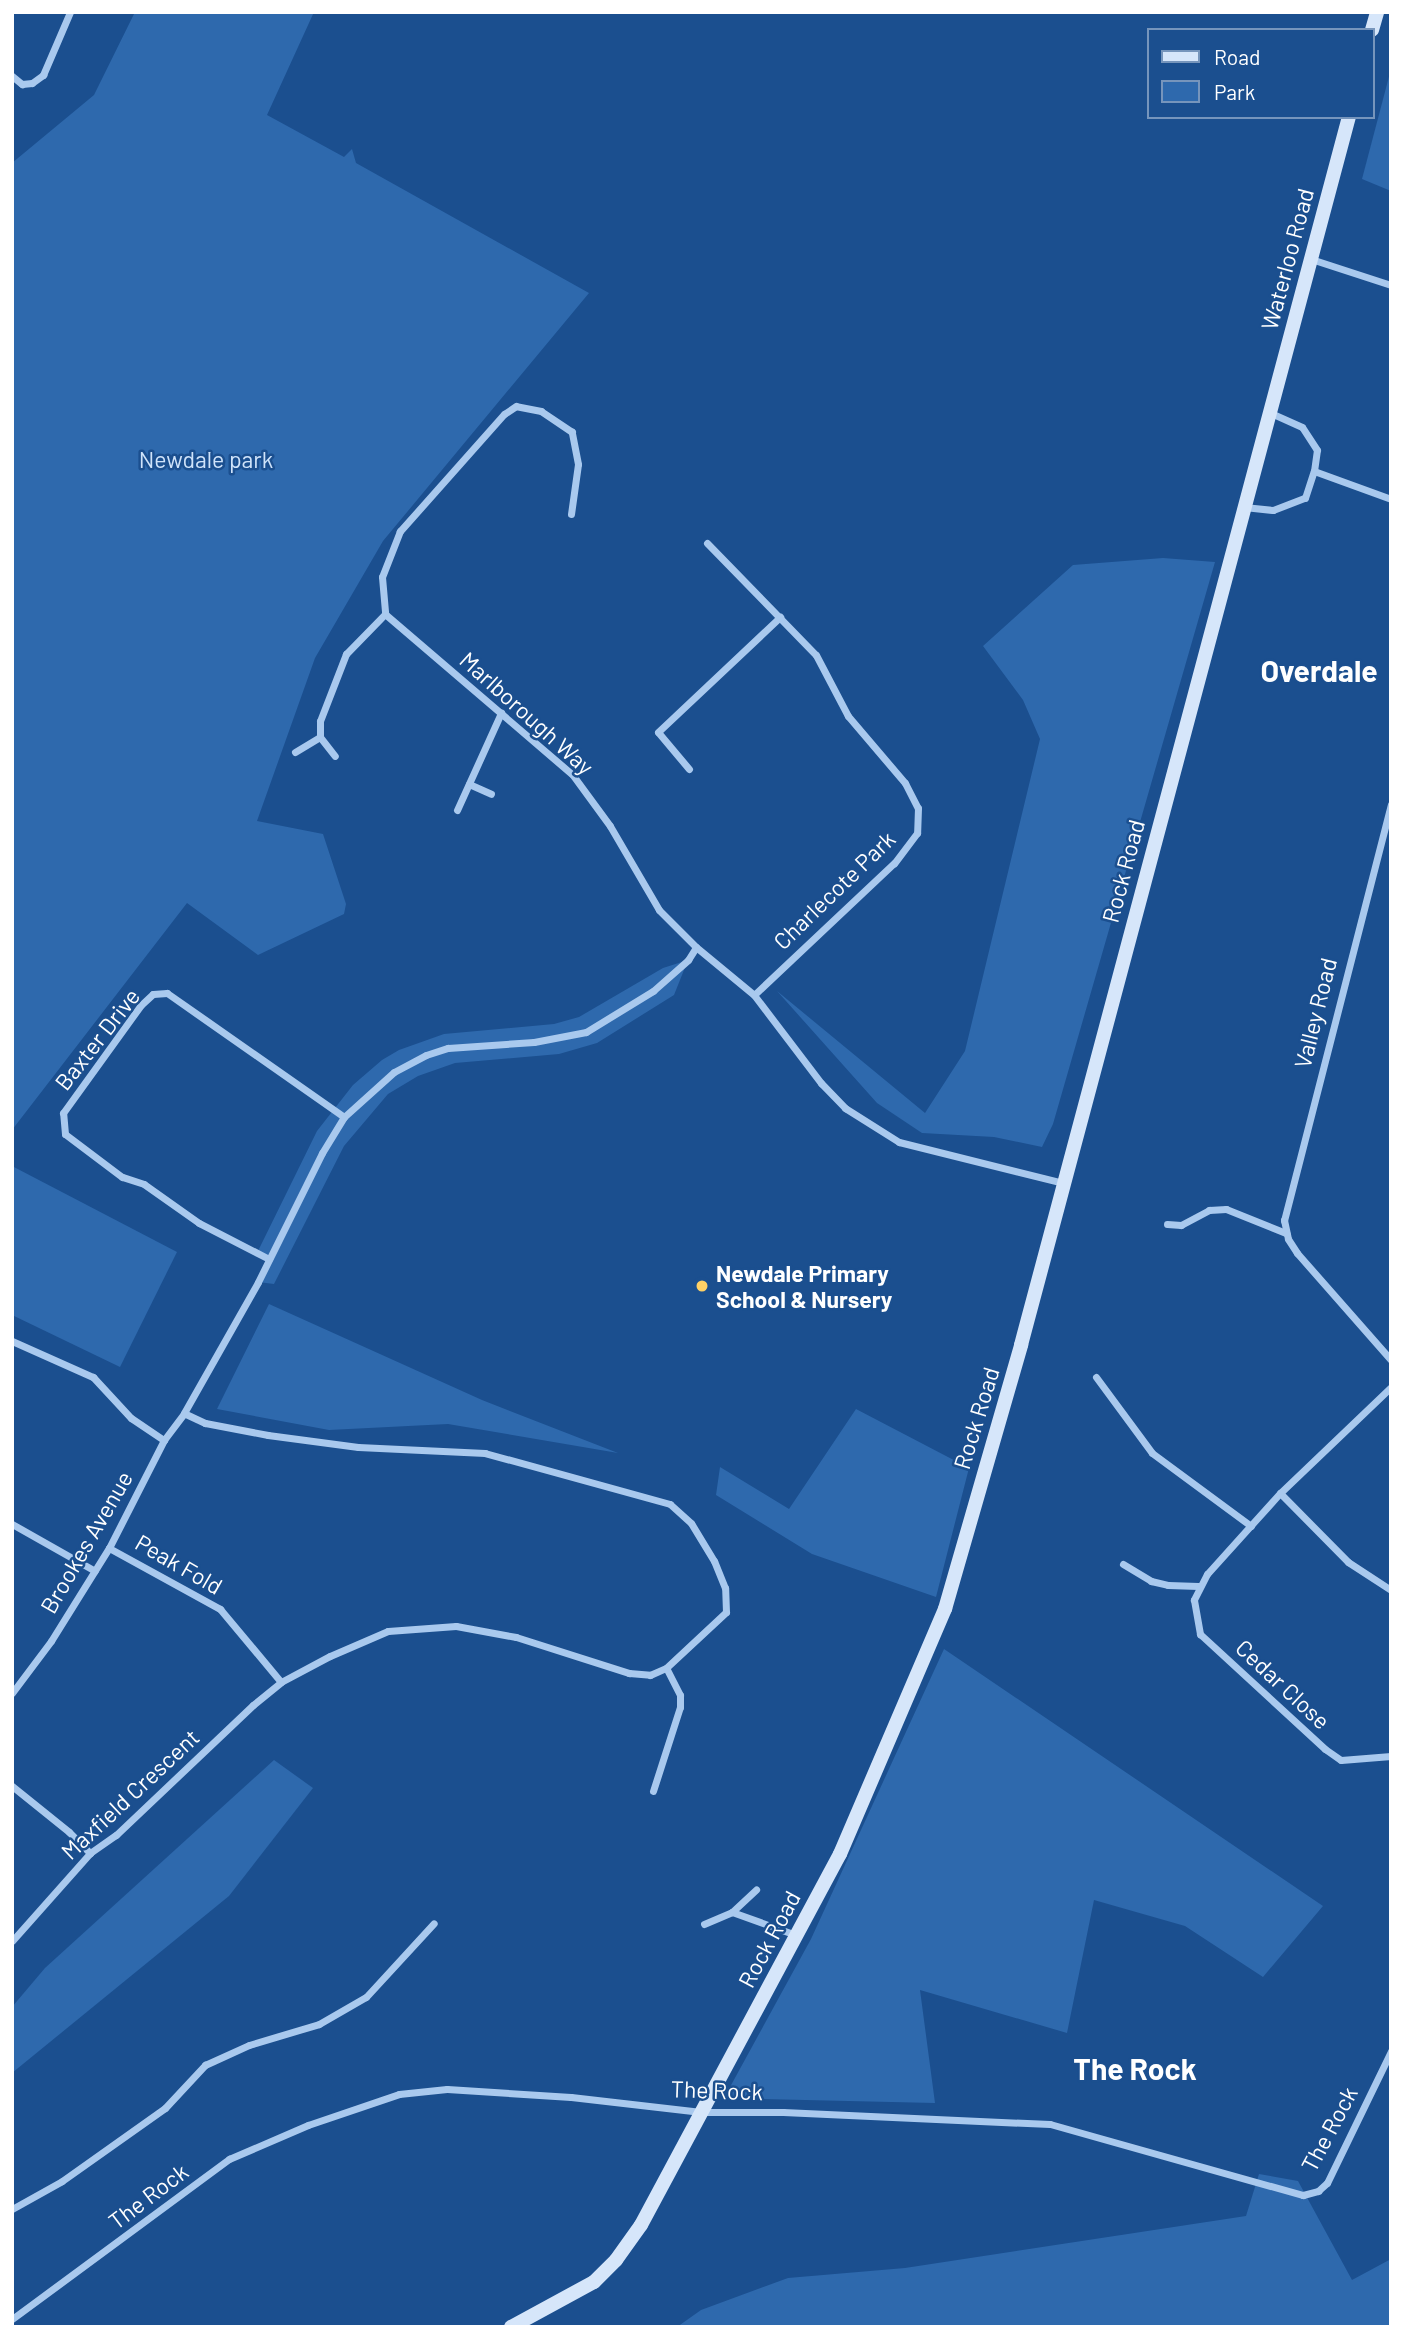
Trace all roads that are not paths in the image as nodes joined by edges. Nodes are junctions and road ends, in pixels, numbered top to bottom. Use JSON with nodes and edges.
{"nodes":[{"id":1,"x":70,"y":12,"type":"edge"},
{"id":2,"x":12,"y":76,"type":"edge"},
{"id":3,"x":1348,"y":119,"type":"edge"},
{"id":4,"x":1311,"y":259,"type":"junction"},
{"id":5,"x":1391,"y":285,"type":"edge"},
{"id":6,"x":1269,"y":413,"type":"junction"},
{"id":7,"x":1314,"y":471,"type":"junction"},
{"id":8,"x":1391,"y":499,"type":"edge"},
{"id":9,"x":1244,"y":507,"type":"junction"},
{"id":10,"x":571,"y":514,"type":"dead end"},
{"id":11,"x":706,"y":543,"type":"dead end"},
{"id":12,"x":385,"y":614,"type":"junction"},
{"id":13,"x":780,"y":617,"type":"junction"},
{"id":14,"x":501,"y":713,"type":"junction"},
{"id":15,"x":320,"y":737,"type":"junction"},
{"id":16,"x":295,"y":752,"type":"dead end"},
{"id":17,"x":335,"y":756,"type":"dead end"},
{"id":18,"x":689,"y":769,"type":"dead end"},
{"id":19,"x":469,"y":784,"type":"junction"},
{"id":20,"x":491,"y":794,"type":"dead end"},
{"id":21,"x":1391,"y":804,"type":"edge"},
{"id":22,"x":457,"y":810,"type":"dead end"},
{"id":23,"x":696,"y":947,"type":"junction"},
{"id":24,"x":754,"y":995,"type":"junction"},
{"id":25,"x":344,"y":1117,"type":"junction"},
{"id":26,"x":1064,"y":1184,"type":"junction"},
{"id":27,"x":1167,"y":1224,"type":"dead end"},
{"id":28,"x":1286,"y":1233,"type":"junction"},
{"id":29,"x":269,"y":1259,"type":"junction"},
{"id":30,"x":16,"y":1343,"type":"edge"},
{"id":31,"x":1391,"y":1360,"type":"edge"},
{"id":32,"x":1096,"y":1377,"type":"dead end"},
{"id":33,"x":1391,"y":1387,"type":"edge"},
{"id":34,"x":184,"y":1413,"type":"junction"},
{"id":35,"x":164,"y":1440,"type":"junction"},
{"id":36,"x":1280,"y":1493,"type":"junction"},
{"id":37,"x":12,"y":1524,"type":"edge"},
{"id":38,"x":1251,"y":1527,"type":"junction"},
{"id":39,"x":109,"y":1548,"type":"junction"},
{"id":40,"x":1123,"y":1564,"type":"dead end"},
{"id":41,"x":95,"y":1571,"type":"junction"},
{"id":42,"x":1198,"y":1586,"type":"junction"},
{"id":43,"x":1391,"y":1590,"type":"edge"},
{"id":44,"x":666,"y":1668,"type":"junction"},
{"id":45,"x":281,"y":1682,"type":"junction"},
{"id":46,"x":12,"y":1693,"type":"edge"},
{"id":47,"x":1391,"y":1756,"type":"edge"},
{"id":48,"x":12,"y":1786,"type":"edge"},
{"id":49,"x":653,"y":1791,"type":"dead end"},
{"id":50,"x":90,"y":1853,"type":"junction"},
{"id":51,"x":756,"y":1890,"type":"dead end"},
{"id":52,"x":732,"y":1912,"type":"junction"},
{"id":53,"x":434,"y":1923,"type":"dead end"},
{"id":54,"x":704,"y":1924,"type":"dead end"},
{"id":55,"x":797,"y":1936,"type":"junction"},
{"id":56,"x":12,"y":1941,"type":"edge"},
{"id":57,"x":1391,"y":2051,"type":"edge"},
{"id":58,"x":701,"y":2112,"type":"junction"},
{"id":59,"x":12,"y":2209,"type":"edge"},
{"id":60,"x":12,"y":2319,"type":"edge"},
{"id":61,"x":511,"y":2327,"type":"edge"}],
"edges":[{"from":1,"to":2,"type":"street"},
{"from":3,"to":4,"type":"street","name":"Waterloo Road"},
{"from":4,"to":5,"type":"street"},
{"from":4,"to":6,"type":"street","name":"Waterloo Road"},
{"from":6,"to":7,"type":"street"},
{"from":6,"to":9,"type":"street","name":"Rock Road"},
{"from":7,"to":8,"type":"street"},
{"from":7,"to":9,"type":"street"},
{"from":9,"to":26,"type":"street","name":"Rock Road"},
{"from":10,"to":12,"type":"street"},
{"from":11,"to":13,"type":"street","name":"Charlecote Park"},
{"from":12,"to":14,"type":"street","name":"Marlborough Way"},
{"from":12,"to":15,"type":"street"},
{"from":13,"to":18,"type":"street"},
{"from":13,"to":24,"type":"street","name":"Charlecote Park"},
{"from":14,"to":19,"type":"street"},
{"from":14,"to":23,"type":"street","name":"Marlborough Way"},
{"from":15,"to":16,"type":"street"},
{"from":15,"to":17,"type":"street"},
{"from":19,"to":20,"type":"street"},
{"from":19,"to":22,"type":"street"},
{"from":21,"to":28,"type":"street","name":"Valley Road"},
{"from":23,"to":24,"type":"street","name":"Marlborough Way"},
{"from":23,"to":25,"type":"street","name":"Brookes Avenue"},
{"from":24,"to":26,"type":"street","name":"Marlborough Way"},
{"from":25,"to":29,"type":"street","name":"Brookes Avenue"},
{"from":25,"to":29,"type":"street","name":"Baxter Drive"},
{"from":26,"to":55,"type":"street","name":"Rock Road"},
{"from":27,"to":28,"type":"street"},
{"from":28,"to":31,"type":"street"},
{"from":29,"to":34,"type":"street","name":"Brookes Avenue"},
{"from":30,"to":35,"type":"street"},
{"from":32,"to":38,"type":"street"},
{"from":33,"to":36,"type":"street"},
{"from":34,"to":35,"type":"street","name":"Brookes Avenue"},
{"from":34,"to":44,"type":"street"},
{"from":35,"to":39,"type":"street","name":"Brookes Avenue"},
{"from":36,"to":38,"type":"street"},
{"from":36,"to":43,"type":"street"},
{"from":37,"to":41,"type":"street"},
{"from":38,"to":42,"type":"street"},
{"from":39,"to":41,"type":"street","name":"Brookes Avenue"},
{"from":39,"to":45,"type":"street","name":"Peak Fold"},
{"from":40,"to":42,"type":"street"},
{"from":41,"to":46,"type":"street","name":"Brookes Avenue"},
{"from":42,"to":47,"type":"street","name":"Cedar Close"},
{"from":44,"to":45,"type":"street","name":"Maxfield Crescent"},
{"from":44,"to":49,"type":"street"},
{"from":45,"to":50,"type":"street","name":"Maxfield Crescent"},
{"from":48,"to":50,"type":"street"},
{"from":50,"to":56,"type":"street","name":"Maxfield Crescent"},
{"from":51,"to":52,"type":"street"},
{"from":52,"to":54,"type":"street"},
{"from":52,"to":55,"type":"street"},
{"from":53,"to":59,"type":"street"},
{"from":55,"to":58,"type":"street","name":"Rock Road"},
{"from":57,"to":58,"type":"street","name":"The Rock"},
{"from":58,"to":60,"type":"street","name":"The Rock"},
{"from":58,"to":61,"type":"street","name":"Rock Road"}]}
